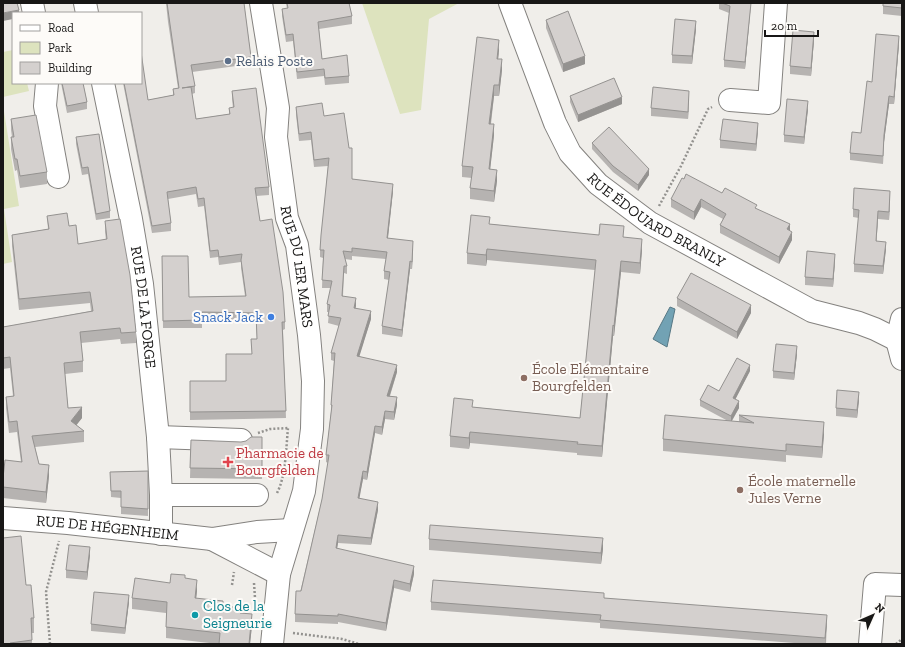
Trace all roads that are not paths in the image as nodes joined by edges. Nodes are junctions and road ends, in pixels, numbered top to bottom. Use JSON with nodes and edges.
{"nodes":[{"id":1,"x":261,"y":3,"type":"edge"},
{"id":2,"x":510,"y":3,"type":"edge"},
{"id":3,"x":776,"y":3,"type":"edge"},
{"id":4,"x":47,"y":84,"type":"edge"},
{"id":5,"x":103,"y":84,"type":"edge"},
{"id":6,"x":730,"y":100,"type":"road end"},
{"id":7,"x":58,"y":177,"type":"dead end"},
{"id":8,"x":902,"y":319,"type":"edge"},
{"id":9,"x":899,"y":350,"type":"edge"},
{"id":10,"x":158,"y":436,"type":"junction"},
{"id":11,"x":241,"y":440,"type":"edge"},
{"id":12,"x":161,"y":496,"type":"junction"},
{"id":13,"x":257,"y":496,"type":"dead end"},
{"id":14,"x":3,"y":518,"type":"edge"},
{"id":15,"x":291,"y":530,"type":"junction"},
{"id":16,"x":161,"y":534,"type":"junction"},
{"id":17,"x":212,"y":539,"type":"junction"},
{"id":18,"x":279,"y":574,"type":"junction"},
{"id":19,"x":902,"y":585,"type":"edge"},
{"id":20,"x":272,"y":644,"type":"edge"},
{"id":21,"x":870,"y":644,"type":"edge"}],
"edges":[{"from":1,"to":15,"type":"street","name":"RUE DU 1ER MARS"},
{"from":2,"to":9,"type":"street","name":"RUE ÉDOUARD BRANLY"},
{"from":3,"to":6,"type":"street"},
{"from":4,"to":7,"type":"street"},
{"from":5,"to":10,"type":"street","name":"RUE DE LA FORGE"},
{"from":8,"to":9,"type":"street"},
{"from":10,"to":11,"type":"street"},
{"from":10,"to":12,"type":"street","name":"RUE DE LA FORGE"},
{"from":12,"to":13,"type":"street"},
{"from":12,"to":16,"type":"street","name":"RUE DE LA FORGE"},
{"from":14,"to":16,"type":"street","name":"RUE DE HÉGENHEIM"},
{"from":15,"to":17,"type":"street","name":"RUE DE HÉGENHEIM"},
{"from":15,"to":18,"type":"street","name":"RUE DU 1ER MARS"},
{"from":16,"to":17,"type":"street","name":"RUE DE HÉGENHEIM"},
{"from":17,"to":18,"type":"street","name":"RUE DE HÉGENHEIM"},
{"from":18,"to":20,"type":"street","name":"RUE DU 1ER MARS"},
{"from":19,"to":21,"type":"street"}]}
